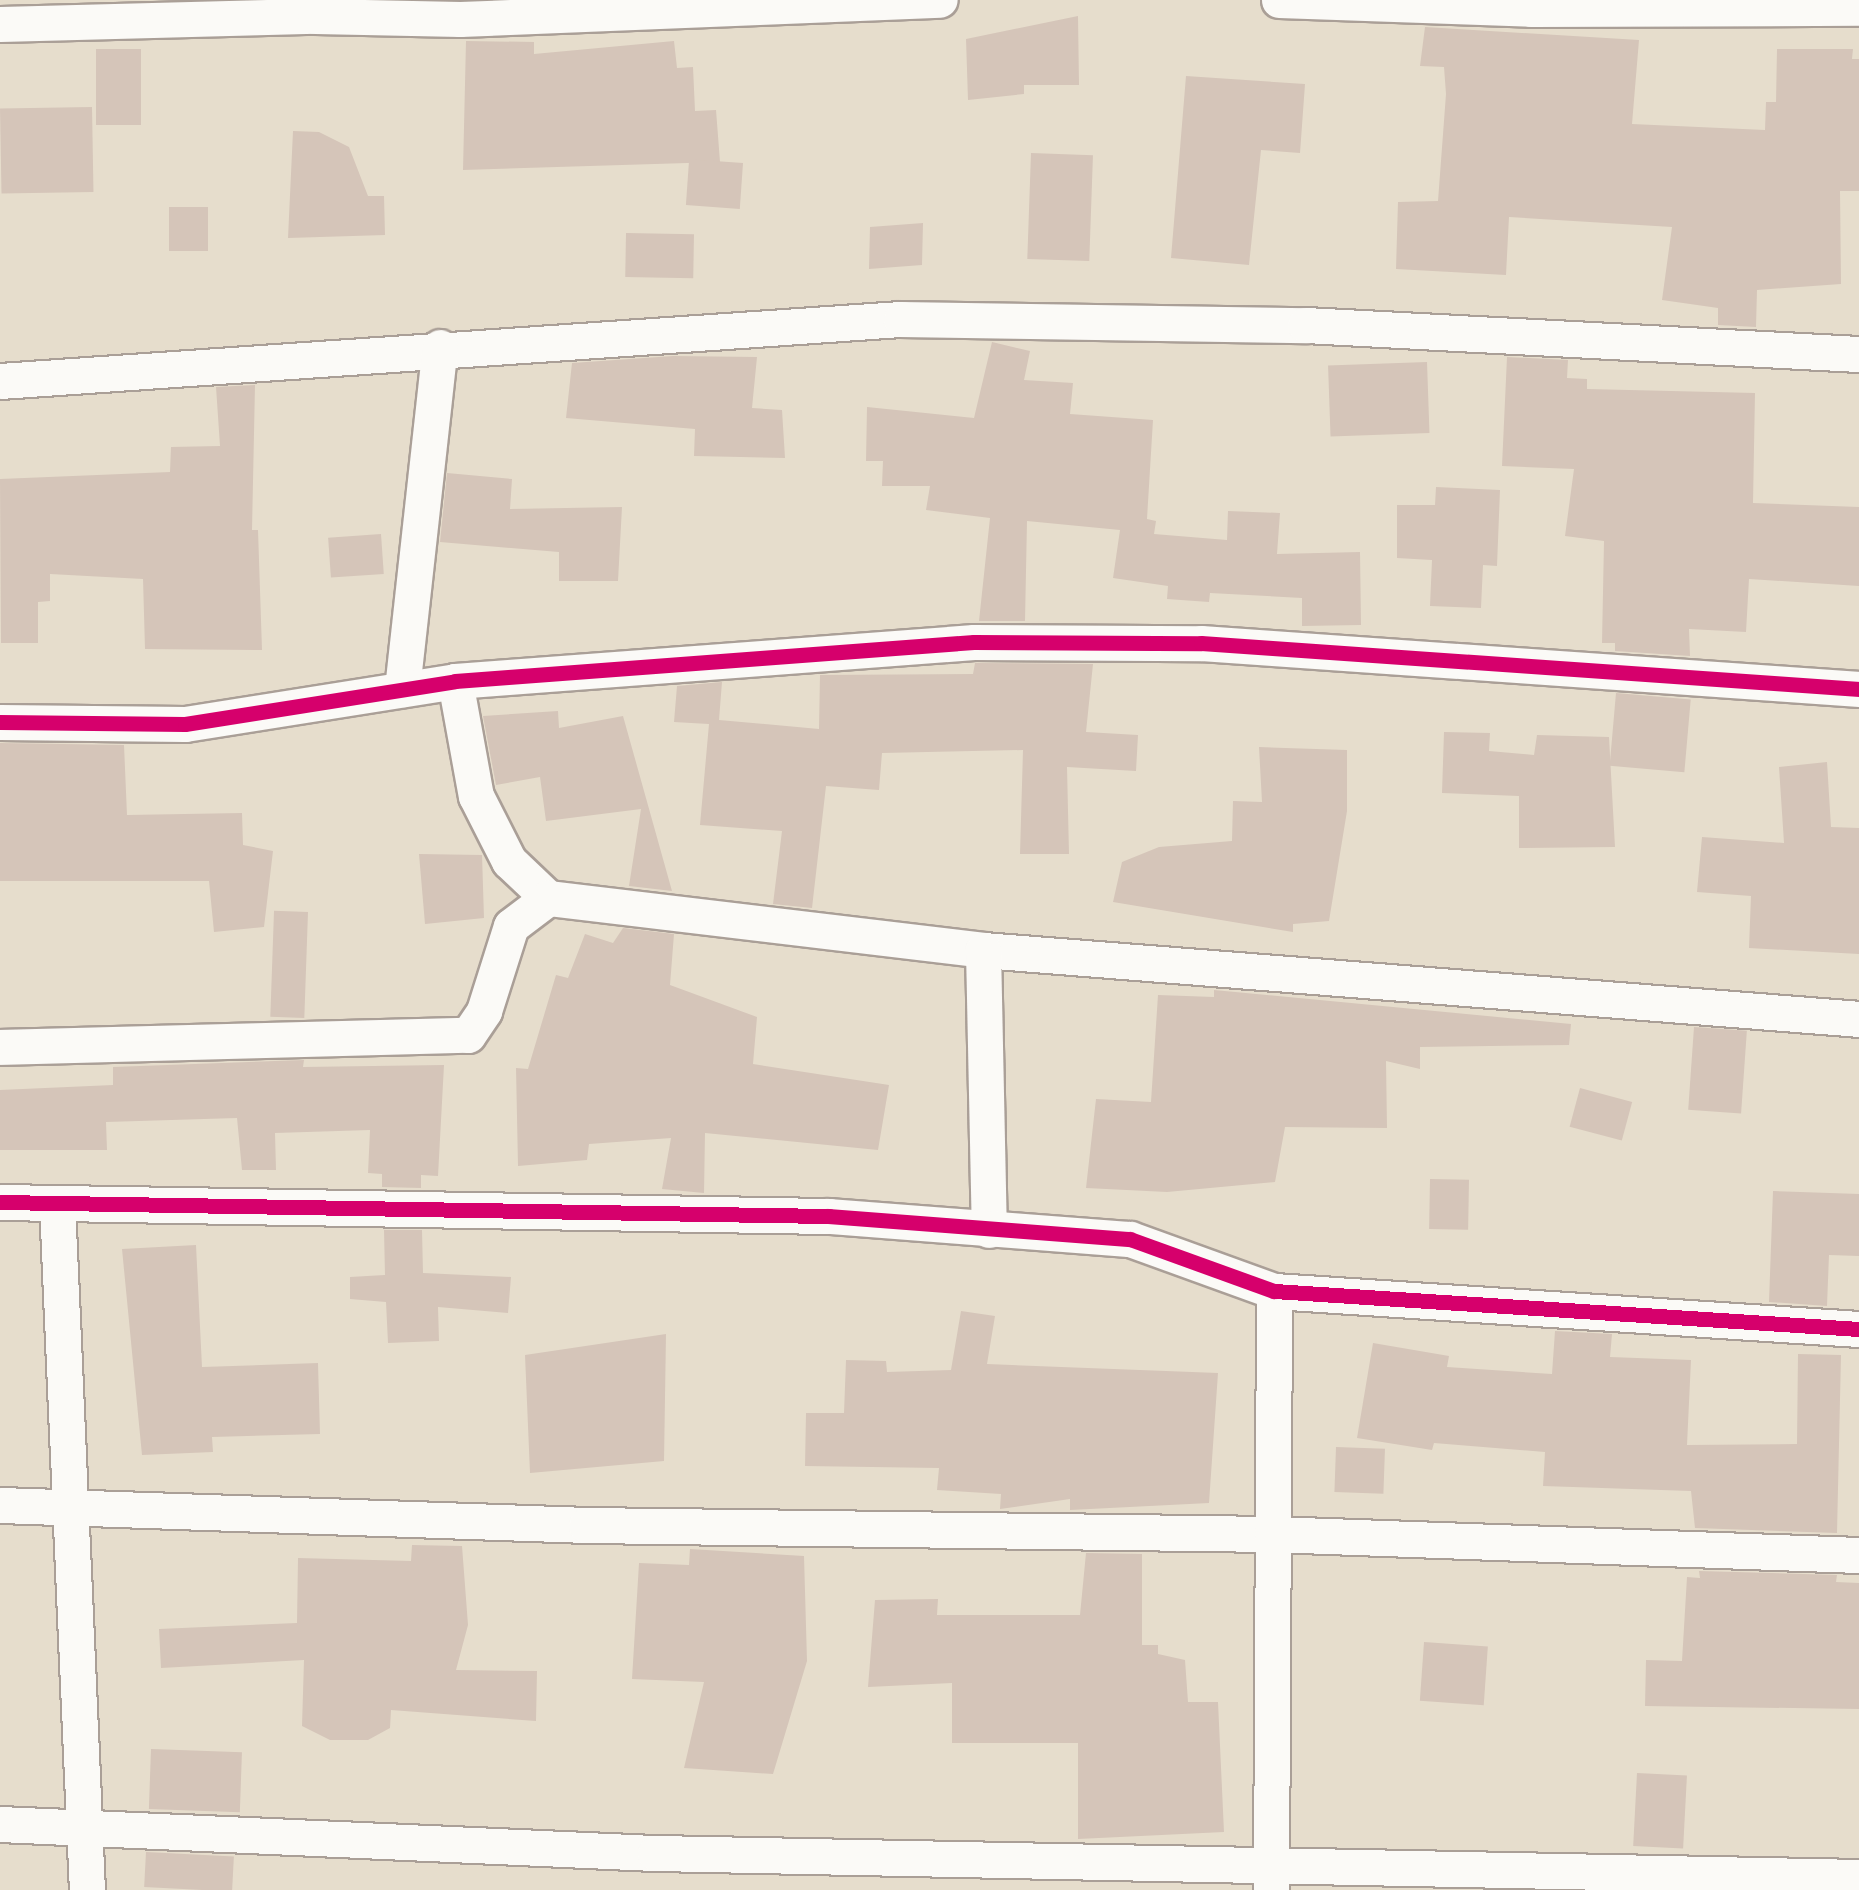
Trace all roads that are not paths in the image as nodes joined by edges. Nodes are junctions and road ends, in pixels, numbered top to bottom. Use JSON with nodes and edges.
{"nodes":[{"id":1,"x":940,"y":0,"type":"edge"},
{"id":2,"x":1279,"y":0,"type":"edge"},
{"id":3,"x":314,"y":8,"type":"edge"},
{"id":4,"x":1859,"y":8,"type":"edge"},
{"id":5,"x":0,"y":24,"type":"edge"},
{"id":6,"x":440,"y":347,"type":"junction"},
{"id":7,"x":1859,"y":354,"type":"edge"},
{"id":8,"x":0,"y":382,"type":"edge"},
{"id":9,"x":455,"y":680,"type":"junction"},
{"id":10,"x":402,"y":689,"type":"junction"},
{"id":11,"x":1859,"y":689,"type":"edge"},
{"id":12,"x":0,"y":722,"type":"edge"},
{"id":13,"x":548,"y":898,"type":"junction"},
{"id":14,"x":982,"y":950,"type":"junction"},
{"id":15,"x":1859,"y":1020,"type":"edge"},
{"id":16,"x":0,"y":1047,"type":"edge"},
{"id":17,"x":0,"y":1202,"type":"edge"},
{"id":18,"x":57,"y":1204,"type":"junction"},
{"id":19,"x":989,"y":1230,"type":"junction"},
{"id":20,"x":1274,"y":1291,"type":"junction"},
{"id":21,"x":1859,"y":1329,"type":"edge"},
{"id":22,"x":0,"y":1505,"type":"edge"},
{"id":23,"x":68,"y":1506,"type":"junction"},
{"id":24,"x":1272,"y":1534,"type":"junction"},
{"id":25,"x":1859,"y":1556,"type":"edge"},
{"id":26,"x":0,"y":1824,"type":"edge"},
{"id":27,"x":85,"y":1826,"type":"junction"},
{"id":28,"x":1859,"y":1877,"type":"edge"},
{"id":29,"x":1271,"y":1879,"type":"edge"},
{"id":30,"x":88,"y":1890,"type":"edge"}],
"edges":[{"from":1,"to":3,"type":"street"},
{"from":2,"to":4,"type":"street"},
{"from":3,"to":5,"type":"street"},
{"from":6,"to":7,"type":"street"},
{"from":6,"to":8,"type":"street"},
{"from":6,"to":10,"type":"street"},
{"from":9,"to":10,"type":"street"},
{"from":9,"to":11,"type":"street"},
{"from":9,"to":13,"type":"street"},
{"from":10,"to":12,"type":"street"},
{"from":13,"to":14,"type":"street"},
{"from":13,"to":16,"type":"street"},
{"from":14,"to":15,"type":"street"},
{"from":14,"to":19,"type":"street"},
{"from":17,"to":18,"type":"street"},
{"from":18,"to":19,"type":"street"},
{"from":18,"to":23,"type":"street"},
{"from":19,"to":20,"type":"street"},
{"from":20,"to":21,"type":"street"},
{"from":20,"to":24,"type":"street"},
{"from":22,"to":23,"type":"street"},
{"from":23,"to":24,"type":"street"},
{"from":23,"to":27,"type":"street"},
{"from":24,"to":25,"type":"street"},
{"from":24,"to":29,"type":"street"},
{"from":26,"to":27,"type":"street"},
{"from":27,"to":29,"type":"street"},
{"from":27,"to":30,"type":"street"},
{"from":28,"to":29,"type":"street"}]}
